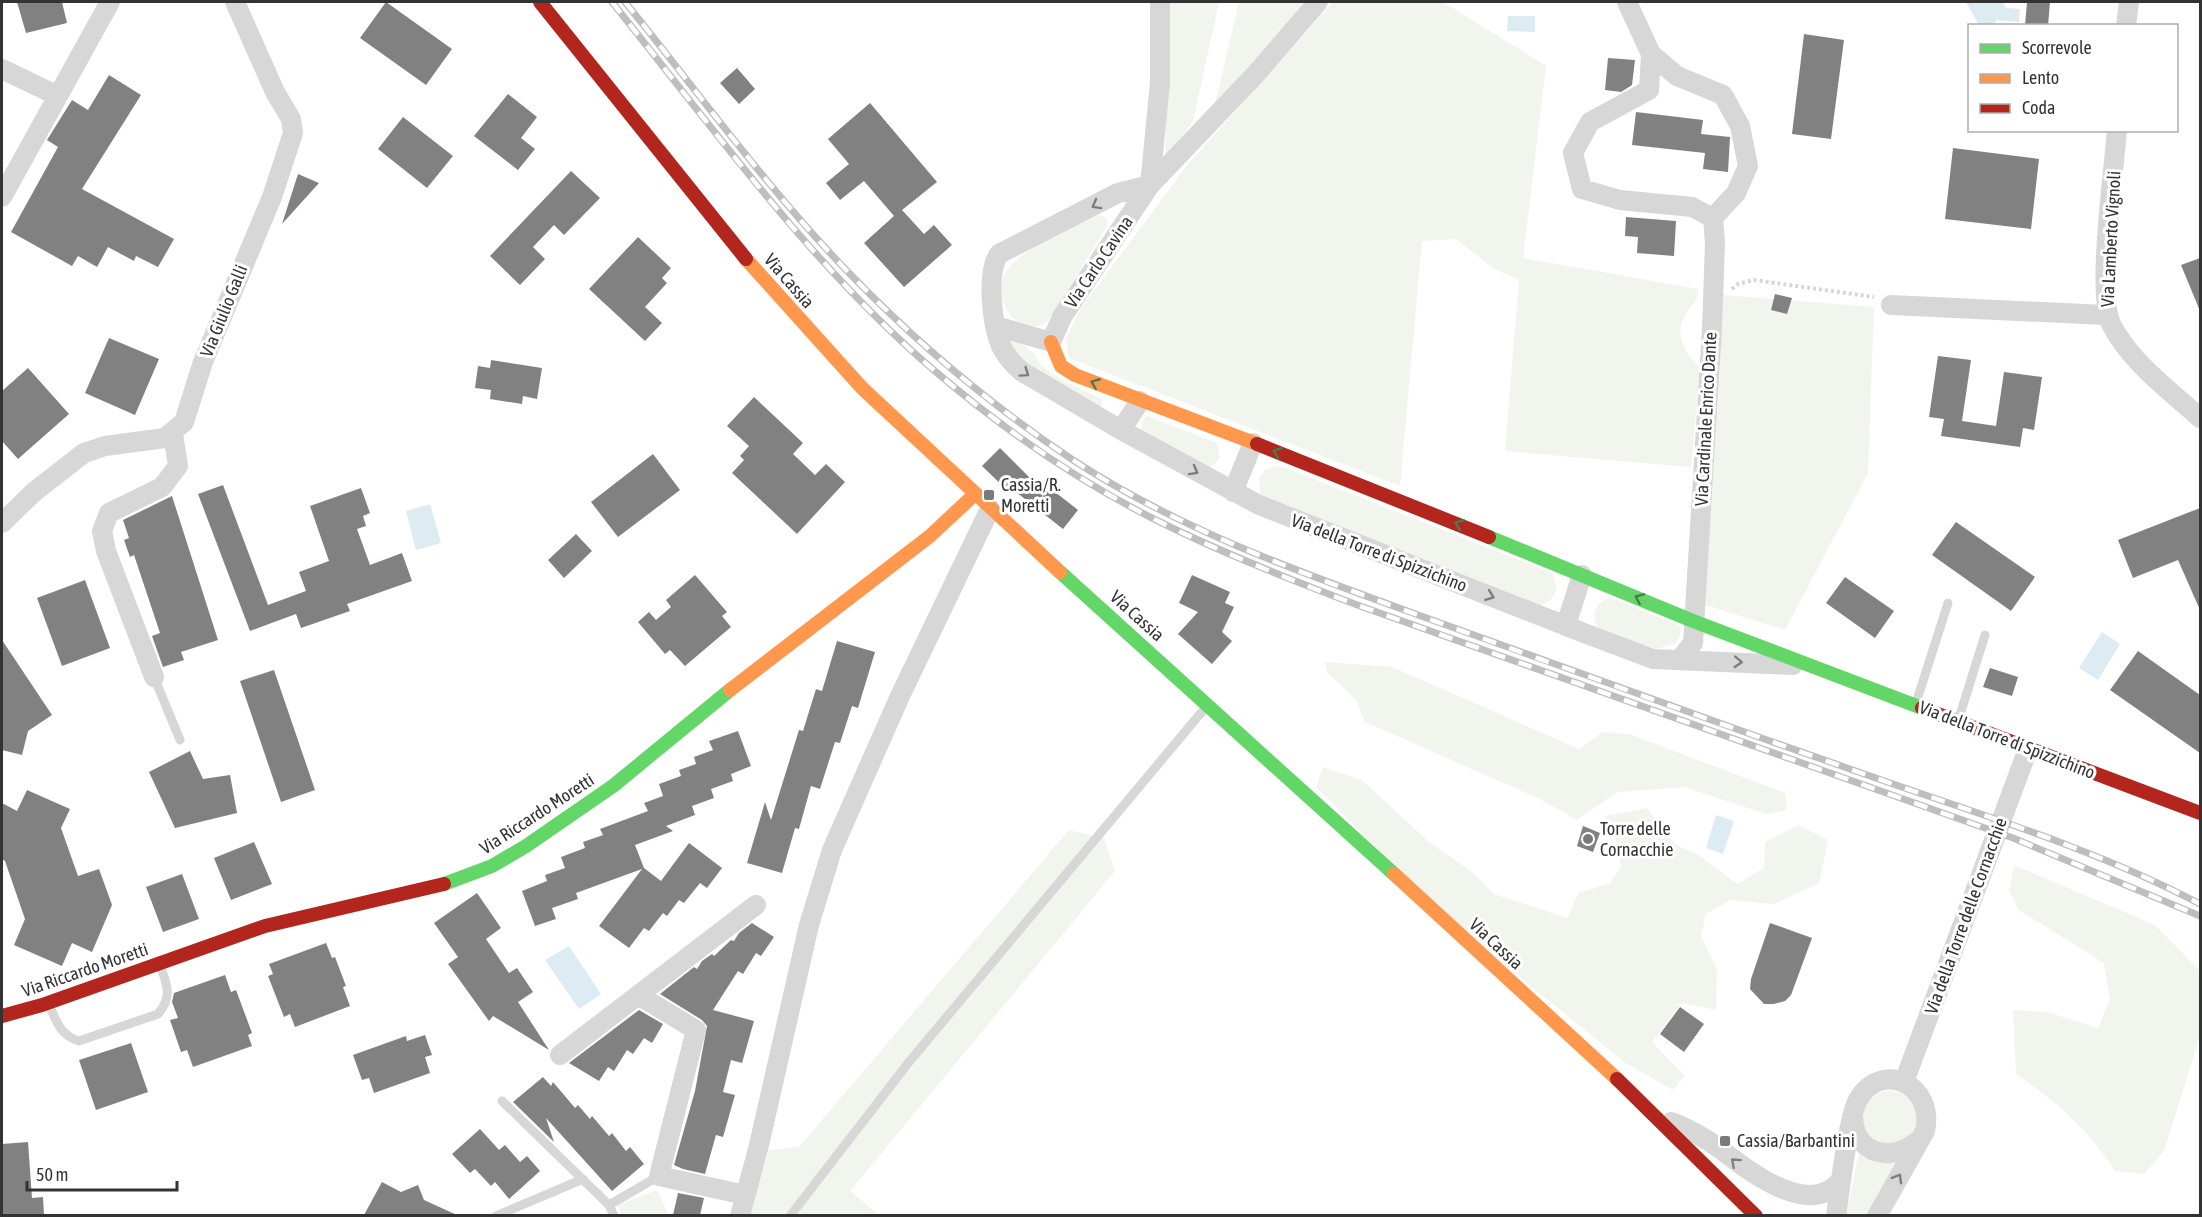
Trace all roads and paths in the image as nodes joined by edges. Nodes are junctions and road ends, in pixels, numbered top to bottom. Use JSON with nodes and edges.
{"nodes":[{"id":1,"x":110,"y":2,"type":"edge"},
{"id":2,"x":235,"y":2,"type":"edge"},
{"id":3,"x":540,"y":2,"type":"edge"},
{"id":4,"x":1161,"y":2,"type":"edge"},
{"id":5,"x":1318,"y":2,"type":"edge"},
{"id":6,"x":1627,"y":2,"type":"edge"},
{"id":7,"x":2129,"y":2,"type":"edge"},
{"id":8,"x":2126,"y":24,"type":"edge"},
{"id":9,"x":1651,"y":54,"type":"junction"},
{"id":10,"x":2,"y":69,"type":"edge"},
{"id":11,"x":56,"y":95,"type":"junction"},
{"id":12,"x":2117,"y":132,"type":"edge"},
{"id":13,"x":1150,"y":184,"type":"junction"},
{"id":14,"x":2,"y":197,"type":"edge"},
{"id":15,"x":1713,"y":218,"type":"junction"},
{"id":16,"x":1731,"y":291,"type":"dead end"},
{"id":17,"x":1891,"y":305,"type":"joint"},
{"id":18,"x":2106,"y":315,"type":"junction"},
{"id":19,"x":996,"y":326,"type":"junction"},
{"id":20,"x":1052,"y":342,"type":"junction"},
{"id":21,"x":1140,"y":401,"type":"junction"},
{"id":22,"x":2200,"y":418,"type":"edge"},
{"id":23,"x":1121,"y":430,"type":"junction"},
{"id":24,"x":173,"y":434,"type":"junction"},
{"id":25,"x":1253,"y":443,"type":"junction"},
{"id":26,"x":1233,"y":492,"type":"junction"},
{"id":27,"x":975,"y":494,"type":"junction"},
{"id":28,"x":990,"y":509,"type":"junction"},
{"id":29,"x":2,"y":523,"type":"edge"},
{"id":30,"x":1582,"y":574,"type":"junction"},
{"id":31,"x":1948,"y":603,"type":"dead end"},
{"id":32,"x":1693,"y":621,"type":"junction"},
{"id":33,"x":1566,"y":625,"type":"junction"},
{"id":34,"x":1985,"y":635,"type":"dead end"},
{"id":35,"x":1680,"y":659,"type":"junction"},
{"id":36,"x":1815,"y":666,"type":"junction"},
{"id":37,"x":154,"y":677,"type":"joint"},
{"id":38,"x":1208,"y":704,"type":"junction"},
{"id":39,"x":1916,"y":705,"type":"junction"},
{"id":40,"x":1958,"y":722,"type":"junction"},
{"id":41,"x":180,"y":741,"type":"dead end"},
{"id":42,"x":2028,"y":749,"type":"junction"},
{"id":43,"x":2200,"y":813,"type":"edge"},
{"id":44,"x":756,"y":905,"type":"dead end"},
{"id":45,"x":159,"y":963,"type":"junction"},
{"id":46,"x":638,"y":995,"type":"junction"},
{"id":47,"x":48,"y":1003,"type":"junction"},
{"id":48,"x":2,"y":1016,"type":"edge"},
{"id":49,"x":560,"y":1055,"type":"dead end"},
{"id":50,"x":1904,"y":1082,"type":"junction"},
{"id":51,"x":502,"y":1101,"type":"dead end"},
{"id":52,"x":1853,"y":1112,"type":"junction"},
{"id":53,"x":1659,"y":1119,"type":"junction"},
{"id":54,"x":1918,"y":1141,"type":"junction"},
{"id":55,"x":1844,"y":1173,"type":"junction"},
{"id":56,"x":659,"y":1176,"type":"junction"},
{"id":57,"x":583,"y":1179,"type":"junction"},
{"id":58,"x":746,"y":1195,"type":"junction"},
{"id":59,"x":609,"y":1205,"type":"junction"},
{"id":60,"x":496,"y":1215,"type":"edge"},
{"id":61,"x":614,"y":1215,"type":"edge"},
{"id":62,"x":740,"y":1215,"type":"edge"},
{"id":63,"x":790,"y":1215,"type":"edge"},
{"id":64,"x":1756,"y":1215,"type":"edge"},
{"id":65,"x":1836,"y":1215,"type":"edge"},
{"id":66,"x":1876,"y":1215,"type":"edge"}],
"edges":[{"from":1,"to":11,"type":"street"},
{"from":2,"to":24,"type":"street","name":"Via Giulio Galli"},
{"from":3,"to":27,"type":"street","name":"Via Cassia"},
{"from":4,"to":13,"type":"street"},
{"from":5,"to":13,"type":"street","name":"Via Carlo Cavina"},
{"from":6,"to":9,"type":"street"},
{"from":7,"to":8,"type":"street"},
{"from":9,"to":15,"type":"street"},
{"from":9,"to":15,"type":"street"},
{"from":10,"to":11,"type":"street"},
{"from":11,"to":14,"type":"street"},
{"from":12,"to":18,"type":"street","name":"Via Lamberto Vignoli"},
{"from":13,"to":19,"type":"street","name":"Via della Torre di Spizzichino","one_way":true},
{"from":13,"to":20,"type":"street","name":"Via Carlo Cavina"},
{"from":15,"to":32,"type":"street","name":"Via Cardinale Enrico Dante"},
{"from":16,"to":17,"type":"path"},
{"from":17,"to":18,"type":"street"},
{"from":18,"to":22,"type":"street","name":"Via Lamberto Vignoli"},
{"from":19,"to":20,"type":"street"},
{"from":19,"to":23,"type":"street","name":"Via della Torre di Spizzichino","one_way":true},
{"from":21,"to":20,"type":"street","name":"Via della Torre di Spizzichino","one_way":true},
{"from":21,"to":23,"type":"street"},
{"from":21,"to":25,"type":"street","name":"Via della Torre di Spizzichino"},
{"from":23,"to":26,"type":"street","name":"Via della Torre di Spizzichino","one_way":true},
{"from":24,"to":29,"type":"street"},
{"from":24,"to":37,"type":"street"},
{"from":25,"to":26,"type":"street"},
{"from":30,"to":25,"type":"street","name":"Via della Torre di Spizzichino","one_way":true},
{"from":26,"to":33,"type":"street","name":"Via della Torre di Spizzichino","one_way":true},
{"from":27,"to":28,"type":"street","name":"Via Cassia"},
{"from":27,"to":45,"type":"street","name":"Via Riccardo Moretti"},
{"from":28,"to":38,"type":"street","name":"Via Cassia"},
{"from":28,"to":58,"type":"street"},
{"from":32,"to":30,"type":"street","name":"Via della Torre di Spizzichino","one_way":true},
{"from":30,"to":33,"type":"street"},
{"from":31,"to":39,"type":"lane"},
{"from":32,"to":35,"type":"street","name":"Via Cardinale Enrico Dante"},
{"from":32,"to":36,"type":"street","name":"Via della Torre di Spizzichino"},
{"from":33,"to":35,"type":"street","name":"Via della Torre di Spizzichino"},
{"from":34,"to":40,"type":"lane"},
{"from":35,"to":36,"type":"street","name":"Via della Torre di Spizzichino","one_way":true},
{"from":36,"to":39,"type":"street","name":"Via della Torre di Spizzichino"},
{"from":37,"to":41,"type":"lane"},
{"from":38,"to":53,"type":"street","name":"Via Cassia"},
{"from":38,"to":63,"type":"lane"},
{"from":39,"to":40,"type":"street","name":"Via della Torre di Spizzichino"},
{"from":40,"to":42,"type":"street","name":"Via della Torre di Spizzichino"},
{"from":42,"to":43,"type":"street","name":"Via della Torre di Spizzichino"},
{"from":42,"to":50,"type":"street","name":"Via della Torre delle Cornacchie"},
{"from":44,"to":46,"type":"street"},
{"from":45,"to":47,"type":"street","name":"Via Riccardo Moretti"},
{"from":45,"to":47,"type":"lane"},
{"from":46,"to":49,"type":"street"},
{"from":46,"to":56,"type":"street"},
{"from":47,"to":48,"type":"street","name":"Via Riccardo Moretti"},
{"from":50,"to":52,"type":"street"},
{"from":50,"to":54,"type":"street"},
{"from":51,"to":57,"type":"lane"},
{"from":52,"to":54,"type":"street"},
{"from":52,"to":55,"type":"street"},
{"from":55,"to":53,"type":"street","one_way":true},
{"from":53,"to":64,"type":"street","name":"Via Cassia"},
{"from":66,"to":54,"type":"street","one_way":true},
{"from":55,"to":65,"type":"street"},
{"from":56,"to":58,"type":"street"},
{"from":56,"to":59,"type":"lane"},
{"from":57,"to":59,"type":"lane"},
{"from":57,"to":60,"type":"lane"},
{"from":58,"to":62,"type":"street"},
{"from":59,"to":61,"type":"lane"}]}
